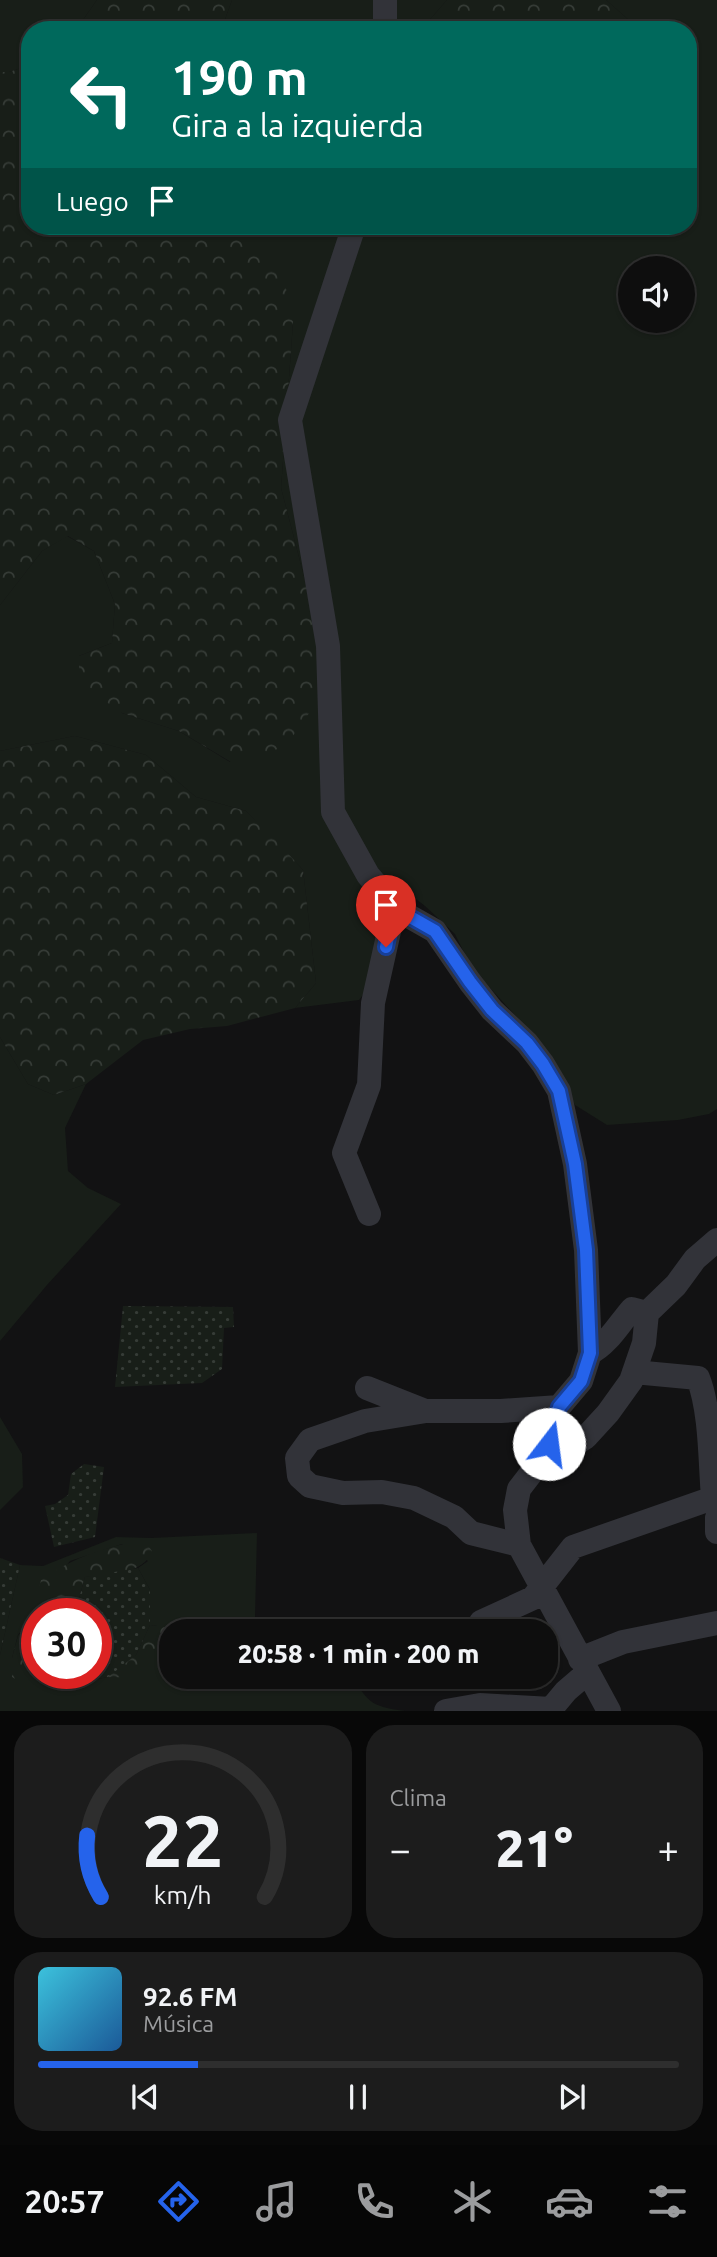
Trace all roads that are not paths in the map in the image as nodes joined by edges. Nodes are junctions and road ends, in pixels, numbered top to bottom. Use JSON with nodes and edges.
{"nodes":[{"id":1,"x":384,"y":0,"type":"edge"},
{"id":2,"x":385,"y":21,"type":"edge"},
{"id":3,"x":351,"y":235,"type":"edge"},
{"id":4,"x":398,"y":910,"type":"junction"},
{"id":5,"x":369,"y":1214,"type":"dead end"},
{"id":6,"x":717,"y":1240,"type":"edge"},
{"id":7,"x":647,"y":1313,"type":"junction"},
{"id":8,"x":590,"y":1353,"type":"junction"},
{"id":9,"x":634,"y":1372,"type":"junction"},
{"id":10,"x":367,"y":1388,"type":"dead end"},
{"id":11,"x":559,"y":1407,"type":"junction"},
{"id":12,"x":426,"y":1411,"type":"junction"},
{"id":13,"x":542,"y":1455,"type":"junction"},
{"id":14,"x":716,"y":1506,"type":"edge"},
{"id":15,"x":717,"y":1532,"type":"edge"},
{"id":16,"x":519,"y":1545,"type":"junction"},
{"id":17,"x":542,"y":1586,"type":"junction"},
{"id":18,"x":488,"y":1619,"type":"edge"},
{"id":19,"x":717,"y":1623,"type":"edge"},
{"id":20,"x":583,"y":1666,"type":"junction"},
{"id":21,"x":446,"y":1711,"type":"edge"},
{"id":22,"x":609,"y":1711,"type":"edge"}],
"edges":[{"from":1,"to":2,"type":"street"},
{"from":3,"to":4,"type":"street"},
{"from":4,"to":5,"type":"street"},
{"from":4,"to":8,"type":"street"},
{"from":6,"to":7,"type":"street"},
{"from":7,"to":8,"type":"street"},
{"from":7,"to":9,"type":"street"},
{"from":8,"to":11,"type":"street"},
{"from":9,"to":13,"type":"street"},
{"from":9,"to":14,"type":"street"},
{"from":10,"to":12,"type":"street"},
{"from":11,"to":12,"type":"street"},
{"from":11,"to":13,"type":"street"},
{"from":12,"to":16,"type":"street"},
{"from":13,"to":16,"type":"street"},
{"from":14,"to":15,"type":"street"},
{"from":14,"to":17,"type":"street"},
{"from":16,"to":17,"type":"street"},
{"from":17,"to":18,"type":"street"},
{"from":17,"to":20,"type":"street"},
{"from":19,"to":20,"type":"street"},
{"from":20,"to":21,"type":"street"},
{"from":20,"to":22,"type":"street"}]}
